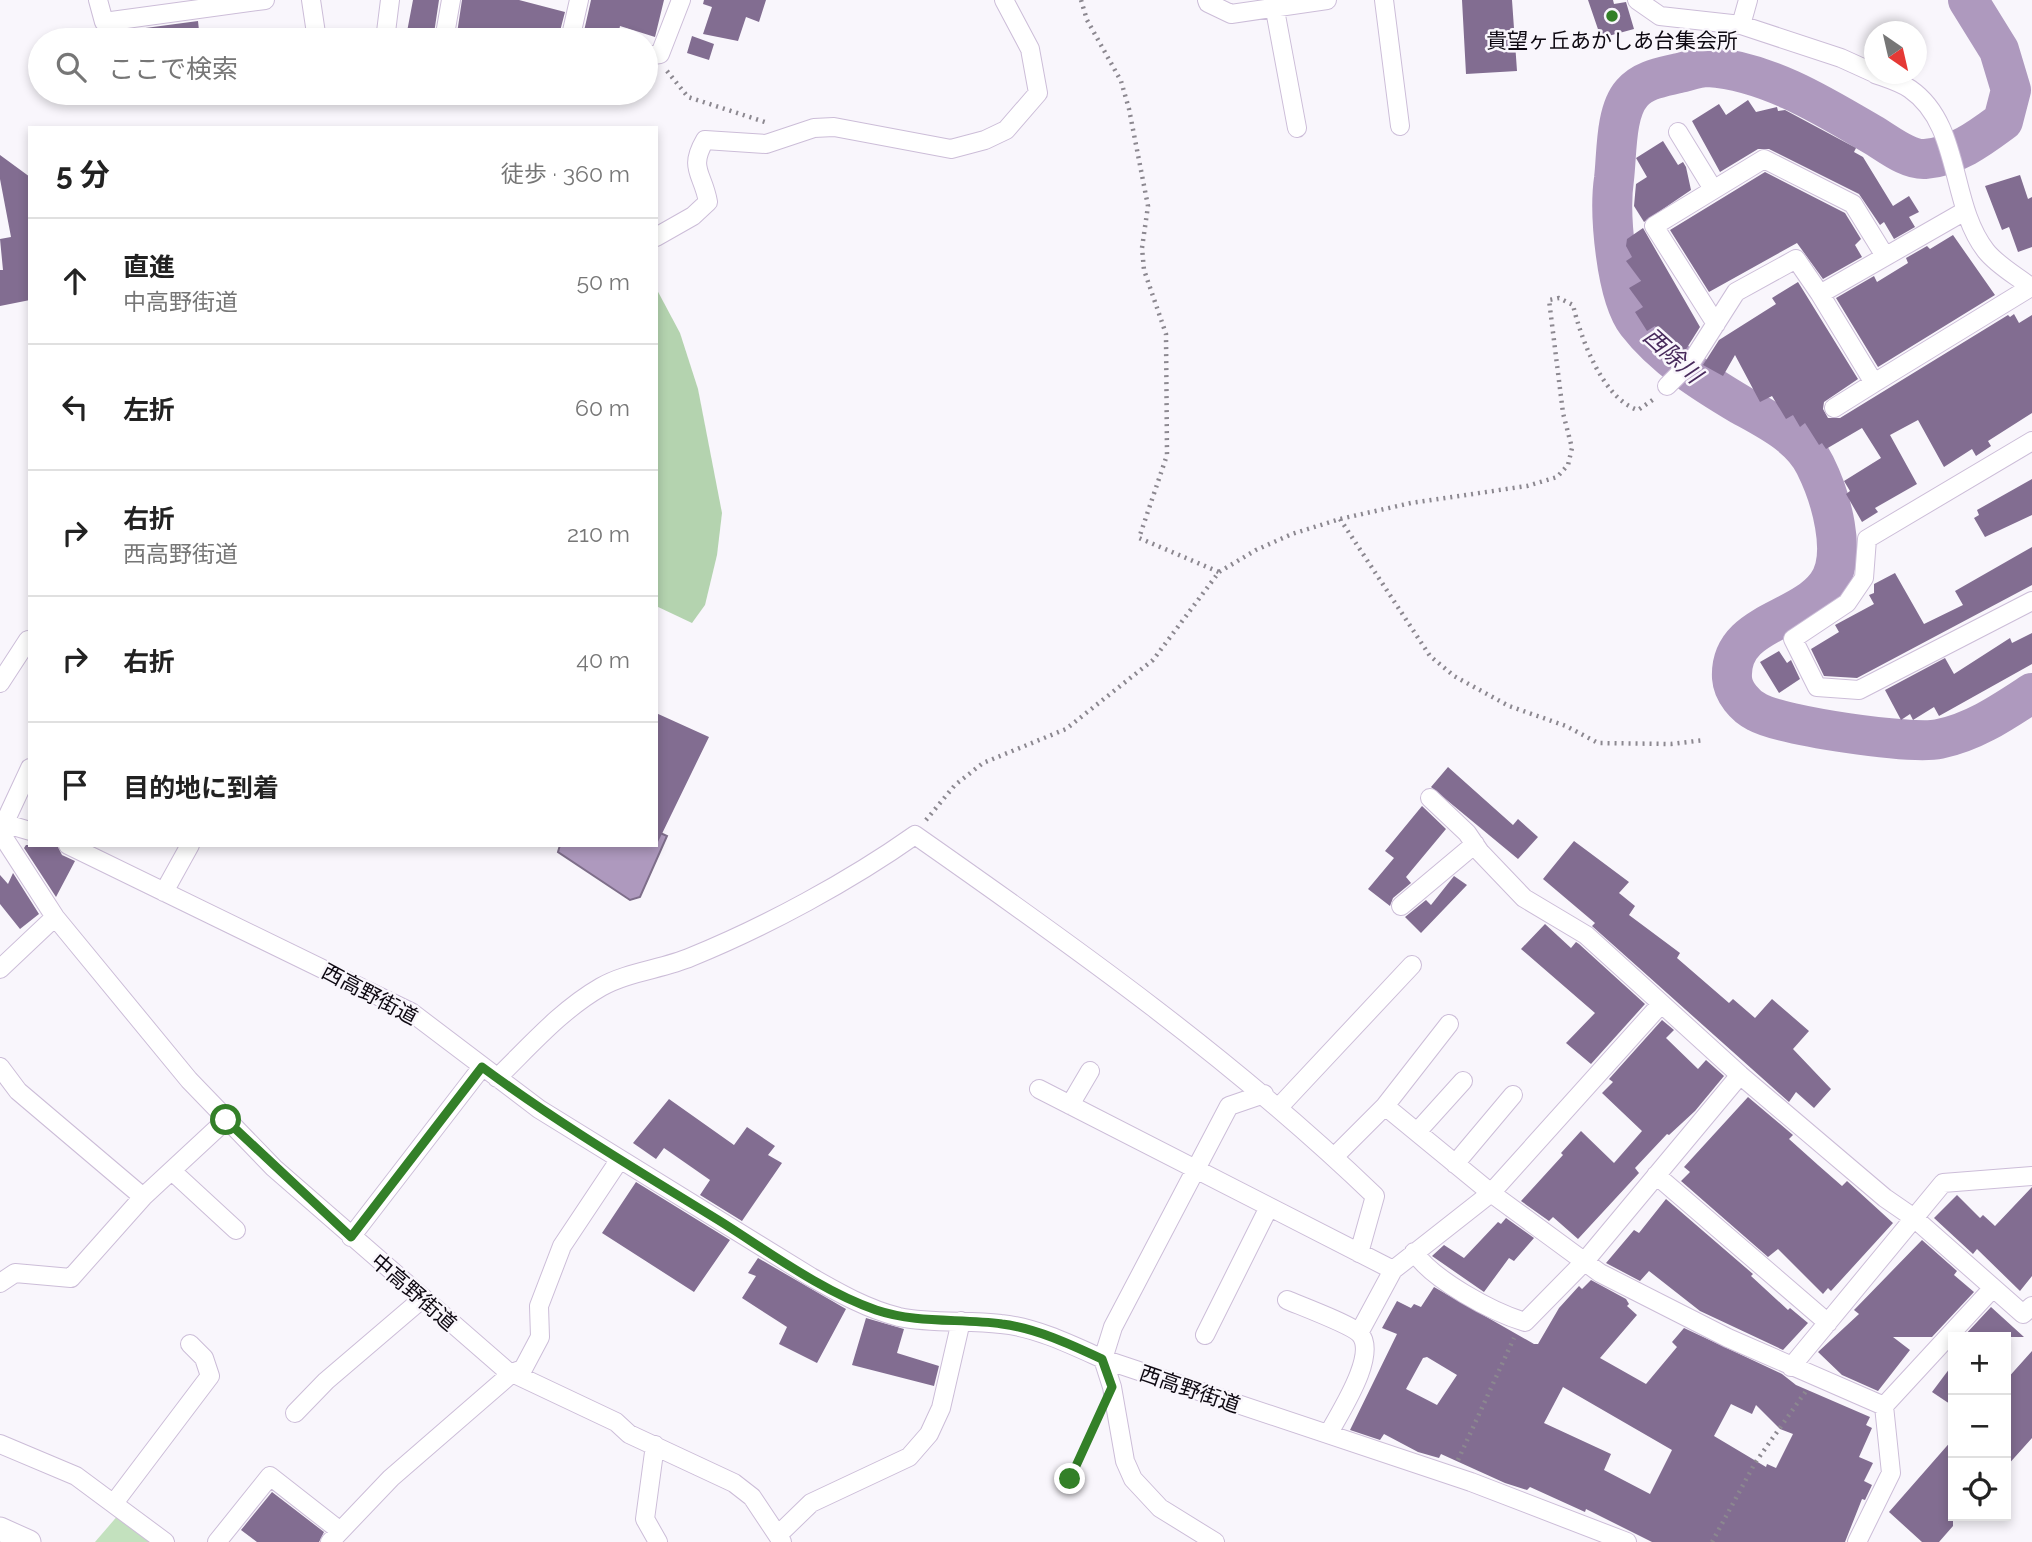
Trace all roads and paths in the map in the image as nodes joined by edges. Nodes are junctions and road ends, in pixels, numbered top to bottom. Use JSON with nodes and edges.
{"nodes":[{"id":1,"x":98,"y":0,"type":"edge"},
{"id":2,"x":265,"y":0,"type":"edge"},
{"id":3,"x":311,"y":0,"type":"edge"},
{"id":4,"x":390,"y":0,"type":"edge"},
{"id":5,"x":451,"y":0,"type":"edge"},
{"id":6,"x":579,"y":0,"type":"edge"},
{"id":7,"x":681,"y":0,"type":"edge"},
{"id":8,"x":1004,"y":0,"type":"edge"},
{"id":9,"x":1081,"y":0,"type":"edge"},
{"id":10,"x":1208,"y":0,"type":"edge"},
{"id":11,"x":1327,"y":0,"type":"edge"},
{"id":12,"x":1384,"y":0,"type":"edge"},
{"id":13,"x":1637,"y":0,"type":"edge"},
{"id":14,"x":1748,"y":0,"type":"edge"},
{"id":15,"x":1662,"y":8,"type":"edge"},
{"id":16,"x":1275,"y":10,"type":"junction"},
{"id":17,"x":1741,"y":25,"type":"junction"},
{"id":18,"x":315,"y":28,"type":"edge"},
{"id":19,"x":386,"y":28,"type":"edge"},
{"id":20,"x":446,"y":28,"type":"edge"},
{"id":21,"x":573,"y":28,"type":"edge"},
{"id":22,"x":658,"y":45,"type":"edge"},
{"id":23,"x":658,"y":60,"type":"edge"},
{"id":24,"x":1864,"y":68,"type":"edge"},
{"id":25,"x":1898,"y":84,"type":"edge"},
{"id":26,"x":1400,"y":127,"type":"dead end"},
{"id":27,"x":1297,"y":128,"type":"dead end"},
{"id":28,"x":1678,"y":132,"type":"dead end"},
{"id":29,"x":794,"y":135,"type":"junction"},
{"id":30,"x":1713,"y":189,"type":"junction"},
{"id":31,"x":1965,"y":211,"type":"junction"},
{"id":32,"x":658,"y":236,"type":"edge"},
{"id":33,"x":1885,"y":256,"type":"junction"},
{"id":34,"x":2031,"y":288,"type":"edge"},
{"id":35,"x":1820,"y":294,"type":"junction"},
{"id":36,"x":1716,"y":324,"type":"junction"},
{"id":37,"x":1874,"y":383,"type":"junction"},
{"id":38,"x":1667,"y":386,"type":"joint"},
{"id":39,"x":1834,"y":408,"type":"dead end"},
{"id":40,"x":2032,"y":441,"type":"edge"},
{"id":41,"x":1340,"y":519,"type":"junction"},
{"id":42,"x":1219,"y":572,"type":"junction"},
{"id":43,"x":2032,"y":601,"type":"edge"},
{"id":44,"x":28,"y":640,"type":"dead end"},
{"id":45,"x":0,"y":683,"type":"edge"},
{"id":46,"x":1705,"y":740,"type":"dead end"},
{"id":47,"x":28,"y":772,"type":"edge"},
{"id":48,"x":1430,"y":798,"type":"dead end"},
{"id":49,"x":1,"y":826,"type":"edge"},
{"id":50,"x":28,"y":831,"type":"edge"},
{"id":51,"x":915,"y":835,"type":"junction"},
{"id":52,"x":1475,"y":844,"type":"junction"},
{"id":53,"x":73,"y":847,"type":"edge"},
{"id":54,"x":189,"y":847,"type":"edge"},
{"id":55,"x":164,"y":892,"type":"junction"},
{"id":56,"x":1401,"y":906,"type":"dead end"},
{"id":57,"x":55,"y":917,"type":"junction"},
{"id":58,"x":1412,"y":965,"type":"dead end"},
{"id":59,"x":0,"y":969,"type":"edge"},
{"id":60,"x":1661,"y":1004,"type":"junction"},
{"id":61,"x":1449,"y":1024,"type":"dead end"},
{"id":62,"x":0,"y":1067,"type":"edge"},
{"id":63,"x":1090,"y":1071,"type":"dead end"},
{"id":64,"x":489,"y":1072,"type":"junction"},
{"id":65,"x":1741,"y":1075,"type":"junction"},
{"id":66,"x":1462,"y":1080,"type":"dead end"},
{"id":67,"x":1039,"y":1089,"type":"dead end"},
{"id":68,"x":1264,"y":1094,"type":"junction"},
{"id":69,"x":1513,"y":1094,"type":"dead end"},
{"id":70,"x":1070,"y":1105,"type":"junction"},
{"id":71,"x":1385,"y":1106,"type":"junction"},
{"id":72,"x":1279,"y":1107,"type":"junction"},
{"id":73,"x":226,"y":1120,"type":"junction"},
{"id":74,"x":1416,"y":1132,"type":"junction"},
{"id":75,"x":1335,"y":1157,"type":"junction"},
{"id":76,"x":620,"y":1159,"type":"junction"},
{"id":77,"x":1455,"y":1164,"type":"junction"},
{"id":78,"x":1195,"y":1170,"type":"junction"},
{"id":79,"x":172,"y":1171,"type":"junction"},
{"id":80,"x":1656,"y":1175,"type":"junction"},
{"id":81,"x":2032,"y":1177,"type":"edge"},
{"id":82,"x":1491,"y":1193,"type":"junction"},
{"id":83,"x":143,"y":1198,"type":"junction"},
{"id":84,"x":1269,"y":1207,"type":"junction"},
{"id":85,"x":1914,"y":1218,"type":"junction"},
{"id":86,"x":236,"y":1230,"type":"dead end"},
{"id":87,"x":351,"y":1237,"type":"junction"},
{"id":88,"x":1359,"y":1252,"type":"junction"},
{"id":89,"x":1413,"y":1252,"type":"junction"},
{"id":90,"x":1585,"y":1261,"type":"junction"},
{"id":91,"x":1393,"y":1270,"type":"junction"},
{"id":92,"x":0,"y":1283,"type":"edge"},
{"id":93,"x":1992,"y":1289,"type":"junction"},
{"id":94,"x":422,"y":1299,"type":"junction"},
{"id":95,"x":1287,"y":1300,"type":"dead end"},
{"id":96,"x":2032,"y":1306,"type":"edge"},
{"id":97,"x":961,"y":1321,"type":"junction"},
{"id":98,"x":1522,"y":1321,"type":"junction"},
{"id":99,"x":1828,"y":1324,"type":"junction"},
{"id":100,"x":1359,"y":1333,"type":"junction"},
{"id":101,"x":1205,"y":1335,"type":"dead end"},
{"id":102,"x":190,"y":1344,"type":"dead end"},
{"id":103,"x":1102,"y":1359,"type":"junction"},
{"id":104,"x":1791,"y":1367,"type":"junction"},
{"id":105,"x":512,"y":1373,"type":"junction"},
{"id":106,"x":1816,"y":1378,"type":"junction"},
{"id":107,"x":1112,"y":1387,"type":"junction"},
{"id":108,"x":1884,"y":1406,"type":"junction"},
{"id":109,"x":295,"y":1413,"type":"dead end"},
{"id":110,"x":1329,"y":1433,"type":"junction"},
{"id":111,"x":0,"y":1444,"type":"edge"},
{"id":112,"x":655,"y":1445,"type":"junction"},
{"id":113,"x":1451,"y":1475,"type":"junction"},
{"id":114,"x":1070,"y":1479,"type":"dead end"},
{"id":115,"x":114,"y":1503,"type":"junction"},
{"id":116,"x":0,"y":1530,"type":"edge"},
{"id":117,"x":335,"y":1536,"type":"edge"},
{"id":118,"x":780,"y":1539,"type":"edge"},
{"id":119,"x":29,"y":1542,"type":"edge"},
{"id":120,"x":165,"y":1542,"type":"edge"},
{"id":121,"x":217,"y":1542,"type":"edge"},
{"id":122,"x":658,"y":1542,"type":"edge"},
{"id":123,"x":1214,"y":1542,"type":"edge"},
{"id":124,"x":1627,"y":1542,"type":"edge"},
{"id":125,"x":1712,"y":1542,"type":"edge"},
{"id":126,"x":1857,"y":1542,"type":"edge"}],
"edges":[{"from":1,"to":2,"type":"street"},
{"from":3,"to":18,"type":"street"},
{"from":4,"to":19,"type":"street"},
{"from":5,"to":20,"type":"street"},
{"from":6,"to":21,"type":"street"},
{"from":7,"to":22,"type":"street"},
{"from":8,"to":29,"type":"street"},
{"from":9,"to":42,"type":"path"},
{"from":10,"to":16,"type":"street"},
{"from":11,"to":16,"type":"street"},
{"from":12,"to":26,"type":"street"},
{"from":13,"to":15,"type":"street"},
{"from":14,"to":17,"type":"street"},
{"from":15,"to":17,"type":"street"},
{"from":16,"to":27,"type":"street"},
{"from":17,"to":24,"type":"street"},
{"from":23,"to":29,"type":"path"},
{"from":25,"to":31,"type":"street"},
{"from":28,"to":30,"type":"street"},
{"from":29,"to":32,"type":"street"},
{"from":30,"to":33,"type":"street"},
{"from":30,"to":36,"type":"street"},
{"from":31,"to":33,"type":"street"},
{"from":31,"to":34,"type":"street"},
{"from":33,"to":35,"type":"street"},
{"from":34,"to":37,"type":"street"},
{"from":35,"to":36,"type":"street"},
{"from":35,"to":37,"type":"street"},
{"from":36,"to":38,"type":"street"},
{"from":37,"to":39,"type":"street"},
{"from":38,"to":41,"type":"path"},
{"from":40,"to":43,"type":"street"},
{"from":41,"to":42,"type":"path"},
{"from":41,"to":46,"type":"path"},
{"from":42,"to":51,"type":"path"},
{"from":44,"to":45,"type":"street"},
{"from":47,"to":49,"type":"street"},
{"from":48,"to":52,"type":"street"},
{"from":49,"to":50,"type":"street"},
{"from":49,"to":57,"type":"street","name":"中高野街道"},
{"from":51,"to":64,"type":"street"},
{"from":51,"to":68,"type":"street"},
{"from":52,"to":56,"type":"street"},
{"from":52,"to":60,"type":"street"},
{"from":53,"to":55,"type":"street","name":"西高野街道"},
{"from":54,"to":55,"type":"street"},
{"from":55,"to":64,"type":"street","name":"西高野街道"},
{"from":57,"to":59,"type":"street"},
{"from":57,"to":73,"type":"street","name":"中高野街道"},
{"from":58,"to":72,"type":"street"},
{"from":60,"to":65,"type":"street"},
{"from":60,"to":82,"type":"street"},
{"from":61,"to":71,"type":"street"},
{"from":62,"to":83,"type":"street"},
{"from":63,"to":70,"type":"street"},
{"from":64,"to":76,"type":"street","name":"西高野街道"},
{"from":64,"to":87,"type":"street"},
{"from":65,"to":80,"type":"street"},
{"from":65,"to":85,"type":"street"},
{"from":66,"to":74,"type":"street"},
{"from":67,"to":70,"type":"street"},
{"from":68,"to":72,"type":"street"},
{"from":68,"to":78,"type":"street"},
{"from":69,"to":77,"type":"street"},
{"from":70,"to":78,"type":"street"},
{"from":71,"to":74,"type":"street"},
{"from":71,"to":75,"type":"street"},
{"from":72,"to":75,"type":"street"},
{"from":73,"to":79,"type":"street"},
{"from":73,"to":87,"type":"street","name":"中高野街道"},
{"from":74,"to":77,"type":"street"},
{"from":75,"to":88,"type":"street"},
{"from":76,"to":97,"type":"street","name":"西高野街道"},
{"from":76,"to":105,"type":"street"},
{"from":77,"to":82,"type":"street"},
{"from":78,"to":84,"type":"street"},
{"from":78,"to":103,"type":"street"},
{"from":79,"to":83,"type":"street"},
{"from":79,"to":86,"type":"street"},
{"from":80,"to":90,"type":"street"},
{"from":80,"to":99,"type":"street"},
{"from":81,"to":85,"type":"street"},
{"from":82,"to":89,"type":"street"},
{"from":82,"to":90,"type":"street"},
{"from":83,"to":92,"type":"street"},
{"from":84,"to":88,"type":"street"},
{"from":84,"to":101,"type":"street"},
{"from":85,"to":93,"type":"street"},
{"from":85,"to":99,"type":"street"},
{"from":87,"to":94,"type":"street","name":"中高野街道"},
{"from":88,"to":91,"type":"street"},
{"from":89,"to":91,"type":"street"},
{"from":89,"to":98,"type":"street"},
{"from":90,"to":98,"type":"street"},
{"from":90,"to":104,"type":"street"},
{"from":91,"to":100,"type":"street"},
{"from":93,"to":96,"type":"street"},
{"from":93,"to":108,"type":"street"},
{"from":94,"to":105,"type":"street","name":"中高野街道"},
{"from":94,"to":109,"type":"street"},
{"from":95,"to":100,"type":"street"},
{"from":97,"to":103,"type":"street","name":"西高野街道"},
{"from":97,"to":118,"type":"street"},
{"from":98,"to":113,"type":"path"},
{"from":99,"to":104,"type":"street"},
{"from":100,"to":110,"type":"street"},
{"from":102,"to":115,"type":"street"},
{"from":103,"to":107,"type":"street"},
{"from":103,"to":110,"type":"street","name":"西高野街道"},
{"from":104,"to":106,"type":"street"},
{"from":105,"to":112,"type":"street","name":"中高野街道"},
{"from":105,"to":117,"type":"street"},
{"from":106,"to":108,"type":"street"},
{"from":106,"to":125,"type":"path"},
{"from":107,"to":114,"type":"path"},
{"from":107,"to":123,"type":"street"},
{"from":108,"to":126,"type":"street"},
{"from":110,"to":113,"type":"street","name":"西高野街道"},
{"from":111,"to":115,"type":"street"},
{"from":112,"to":118,"type":"street","name":"中高野街道"},
{"from":112,"to":122,"type":"street"},
{"from":113,"to":124,"type":"street","name":"西高野街道"},
{"from":115,"to":120,"type":"street"},
{"from":116,"to":119,"type":"street"},
{"from":117,"to":121,"type":"street"}]}
